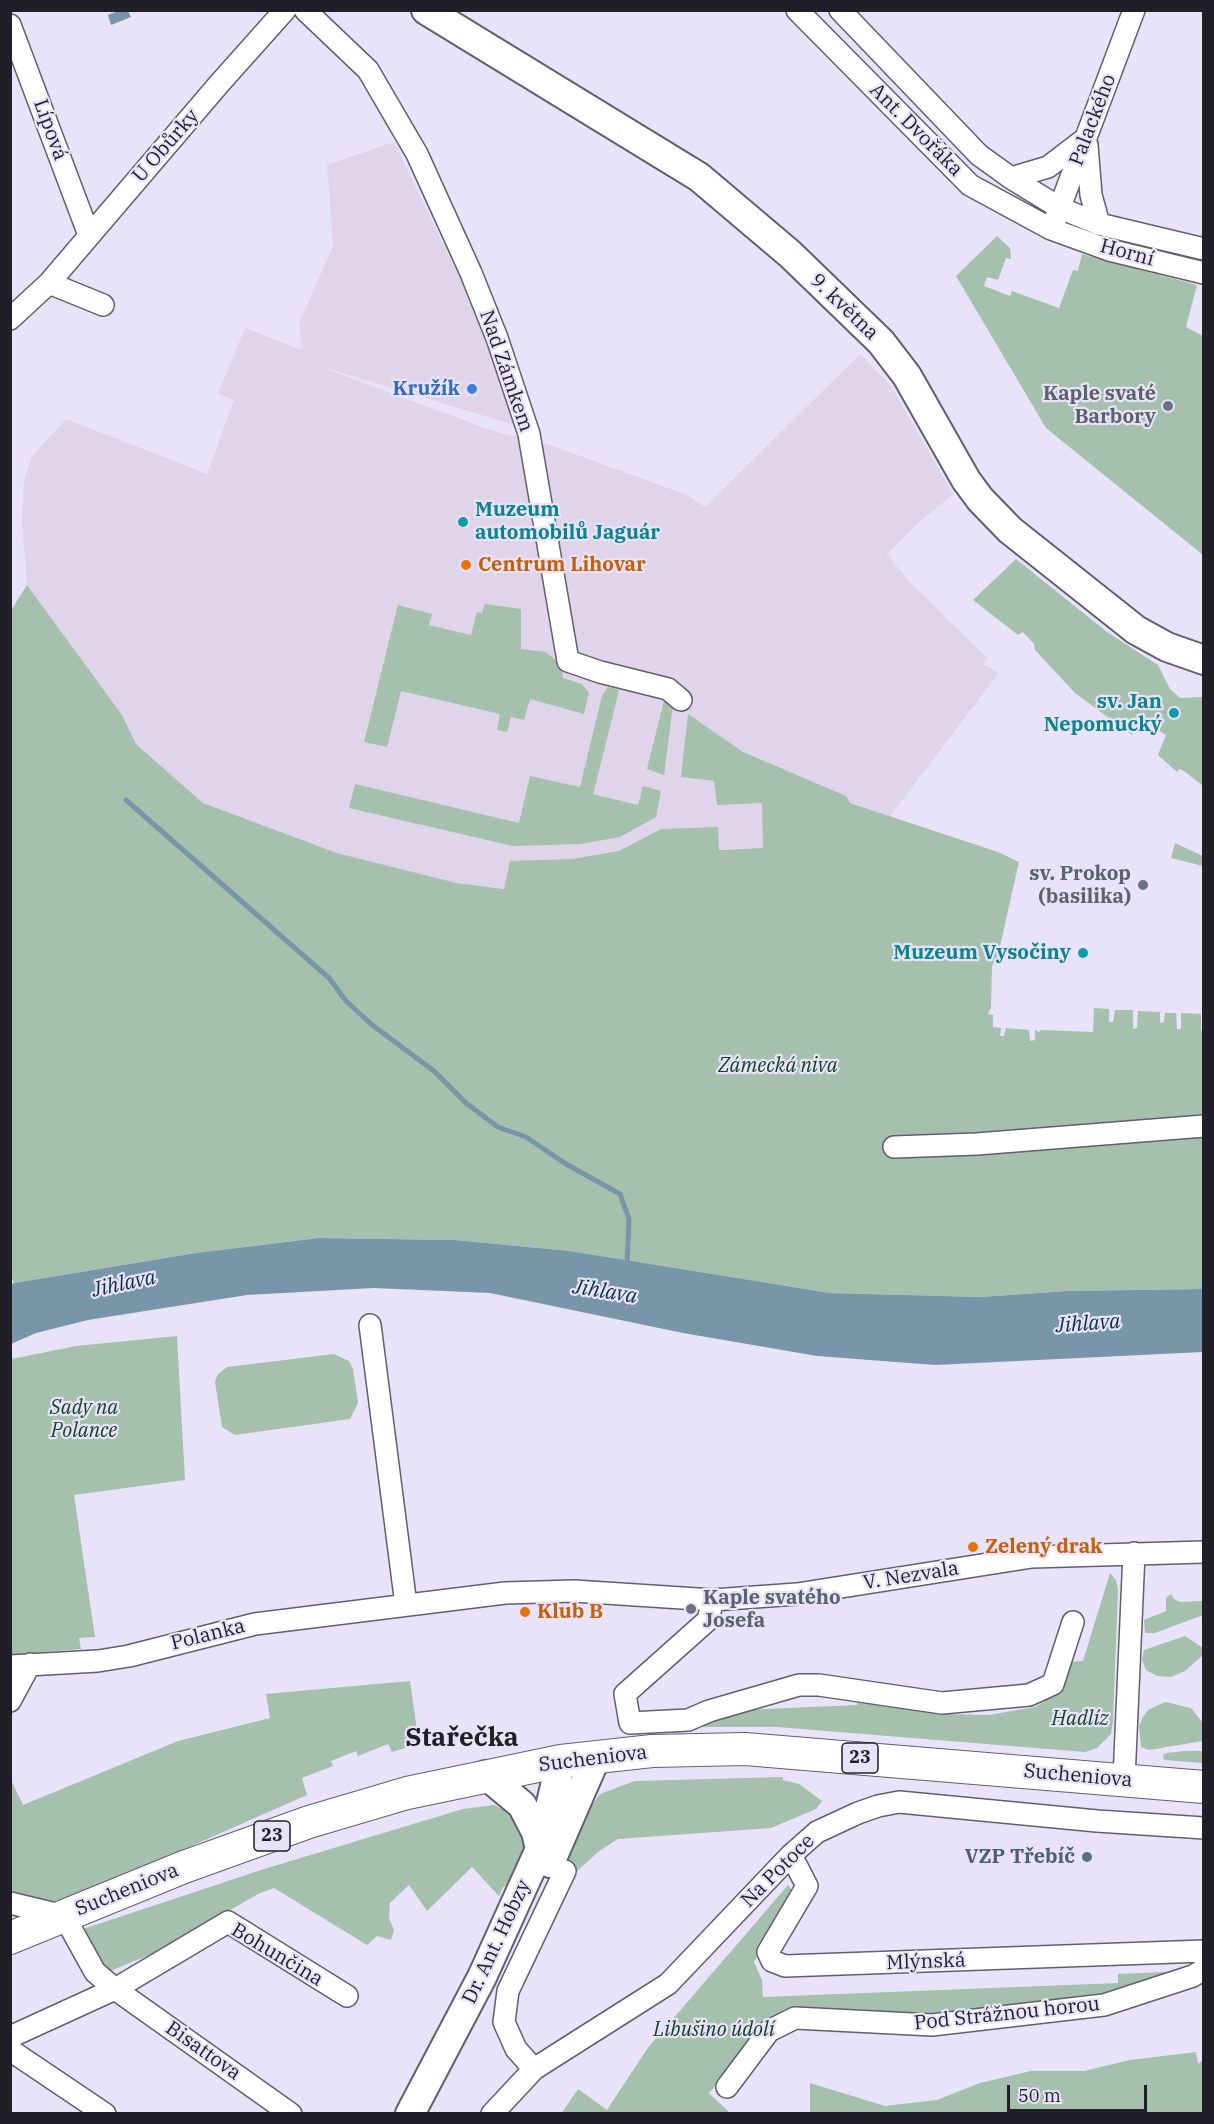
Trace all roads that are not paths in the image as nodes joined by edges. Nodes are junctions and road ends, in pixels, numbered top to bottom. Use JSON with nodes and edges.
{"nodes":[{"id":1,"x":285,"y":10,"type":"edge"},
{"id":2,"x":305,"y":10,"type":"edge"},
{"id":3,"x":426,"y":10,"type":"edge"},
{"id":4,"x":796,"y":10,"type":"edge"},
{"id":5,"x":840,"y":10,"type":"edge"},
{"id":6,"x":1134,"y":10,"type":"edge"},
{"id":7,"x":10,"y":25,"type":"edge"},
{"id":8,"x":1086,"y":137,"type":"junction"},
{"id":9,"x":1011,"y":178,"type":"junction"},
{"id":10,"x":1060,"y":208,"type":"junction"},
{"id":11,"x":1098,"y":224,"type":"junction"},
{"id":12,"x":1052,"y":229,"type":"junction"},
{"id":13,"x":89,"y":236,"type":"junction"},
{"id":14,"x":1203,"y":249,"type":"edge"},
{"id":15,"x":1203,"y":273,"type":"edge"},
{"id":16,"x":49,"y":283,"type":"junction"},
{"id":17,"x":103,"y":305,"type":"dead end"},
{"id":18,"x":10,"y":319,"type":"edge"},
{"id":19,"x":1203,"y":660,"type":"edge"},
{"id":20,"x":681,"y":700,"type":"dead end"},
{"id":21,"x":1203,"y":1126,"type":"edge"},
{"id":22,"x":894,"y":1147,"type":"dead end"},
{"id":23,"x":370,"y":1325,"type":"dead end"},
{"id":24,"x":1203,"y":1552,"type":"edge"},
{"id":25,"x":1134,"y":1553,"type":"junction"},
{"id":26,"x":713,"y":1600,"type":"junction"},
{"id":27,"x":406,"y":1605,"type":"junction"},
{"id":28,"x":1073,"y":1622,"type":"dead end"},
{"id":29,"x":20,"y":1665,"type":"edge"},
{"id":30,"x":10,"y":1701,"type":"edge"},
{"id":31,"x":596,"y":1757,"type":"junction"},
{"id":32,"x":561,"y":1761,"type":"junction"},
{"id":33,"x":486,"y":1775,"type":"junction"},
{"id":34,"x":1124,"y":1779,"type":"junction"},
{"id":35,"x":1203,"y":1787,"type":"edge"},
{"id":36,"x":1203,"y":1828,"type":"edge"},
{"id":37,"x":540,"y":1849,"type":"junction"},
{"id":38,"x":791,"y":1855,"type":"junction"},
{"id":39,"x":565,"y":1871,"type":"dead end"},
{"id":40,"x":10,"y":1903,"type":"edge"},
{"id":41,"x":64,"y":1916,"type":"junction"},
{"id":42,"x":10,"y":1938,"type":"edge"},
{"id":43,"x":1203,"y":1951,"type":"edge"},
{"id":44,"x":1203,"y":1969,"type":"edge"},
{"id":45,"x":482,"y":1977,"type":"junction"},
{"id":46,"x":106,"y":1993,"type":"junction"},
{"id":47,"x":347,"y":1996,"type":"dead end"},
{"id":48,"x":10,"y":2037,"type":"edge"},
{"id":49,"x":10,"y":2049,"type":"edge"},
{"id":50,"x":534,"y":2069,"type":"junction"},
{"id":51,"x":727,"y":2087,"type":"dead end"},
{"id":52,"x":105,"y":2114,"type":"edge"},
{"id":53,"x":291,"y":2114,"type":"edge"},
{"id":54,"x":410,"y":2114,"type":"edge"},
{"id":55,"x":492,"y":2114,"type":"edge"}],
"edges":[{"from":1,"to":13,"type":"street","name":"U Obůrky"},
{"from":2,"to":20,"type":"street","name":"Nad Zámkem"},
{"from":3,"to":19,"type":"main road","name":"9. května"},
{"from":4,"to":12,"type":"street","name":"Ant. Dvořáka"},
{"from":5,"to":9,"type":"street","name":"Ant. Dvořáka"},
{"from":6,"to":8,"type":"street","name":"Palackého"},
{"from":7,"to":13,"type":"street","name":"Lípová"},
{"from":8,"to":9,"type":"street"},
{"from":8,"to":10,"type":"street","name":"Palackého"},
{"from":8,"to":11,"type":"street"},
{"from":9,"to":10,"type":"street","name":"Ant. Dvořáka"},
{"from":10,"to":11,"type":"street","name":"Ant. Dvořáka"},
{"from":10,"to":12,"type":"street","name":"Palackého"},
{"from":11,"to":14,"type":"street","name":"Ant. Dvořáka"},
{"from":12,"to":15,"type":"street","name":"Horní"},
{"from":13,"to":16,"type":"street","name":"U Obůrky"},
{"from":16,"to":17,"type":"street"},
{"from":16,"to":18,"type":"street","name":"U Obůrky"},
{"from":21,"to":22,"type":"street"},
{"from":23,"to":27,"type":"street"},
{"from":24,"to":25,"type":"street","name":"V. Nezvala"},
{"from":25,"to":26,"type":"street","name":"V. Nezvala"},
{"from":25,"to":34,"type":"street"},
{"from":26,"to":27,"type":"street","name":"Polanka"},
{"from":26,"to":28,"type":"street"},
{"from":27,"to":29,"type":"street","name":"Polanka"},
{"from":29,"to":30,"type":"street"},
{"from":31,"to":32,"type":"main road","name":"Sucheniova","number":"23"},
{"from":31,"to":34,"type":"main road","name":"Sucheniova","number":"23"},
{"from":31,"to":45,"type":"main road"},
{"from":32,"to":33,"type":"main road","name":"Sucheniova","number":"23"},
{"from":32,"to":37,"type":"main road","name":"Dr. Ant. Hobzy"},
{"from":33,"to":37,"type":"main road"},
{"from":33,"to":41,"type":"main road","name":"Sucheniova","number":"23"},
{"from":34,"to":35,"type":"main road","name":"Sucheniova","number":"23"},
{"from":36,"to":38,"type":"street","name":"Na Potoce"},
{"from":37,"to":45,"type":"main road","name":"Dr. Ant. Hobzy"},
{"from":38,"to":43,"type":"street","name":"Mlýnská"},
{"from":38,"to":50,"type":"street","name":"Na Potoce"},
{"from":39,"to":50,"type":"street","name":"Dr. Ant. Hobzy"},
{"from":40,"to":41,"type":"street"},
{"from":41,"to":42,"type":"main road","name":"Sucheniova","number":"23"},
{"from":41,"to":46,"type":"street","name":"Bisattova"},
{"from":44,"to":51,"type":"street","name":"Pod Strážnou horou"},
{"from":45,"to":54,"type":"main road","name":"Dr. Ant. Hobzy"},
{"from":46,"to":47,"type":"street","name":"Bohunčina"},
{"from":46,"to":48,"type":"street"},
{"from":46,"to":53,"type":"street","name":"Bisattova"},
{"from":49,"to":52,"type":"street"},
{"from":50,"to":55,"type":"street","name":"Na Potoce"}]}
